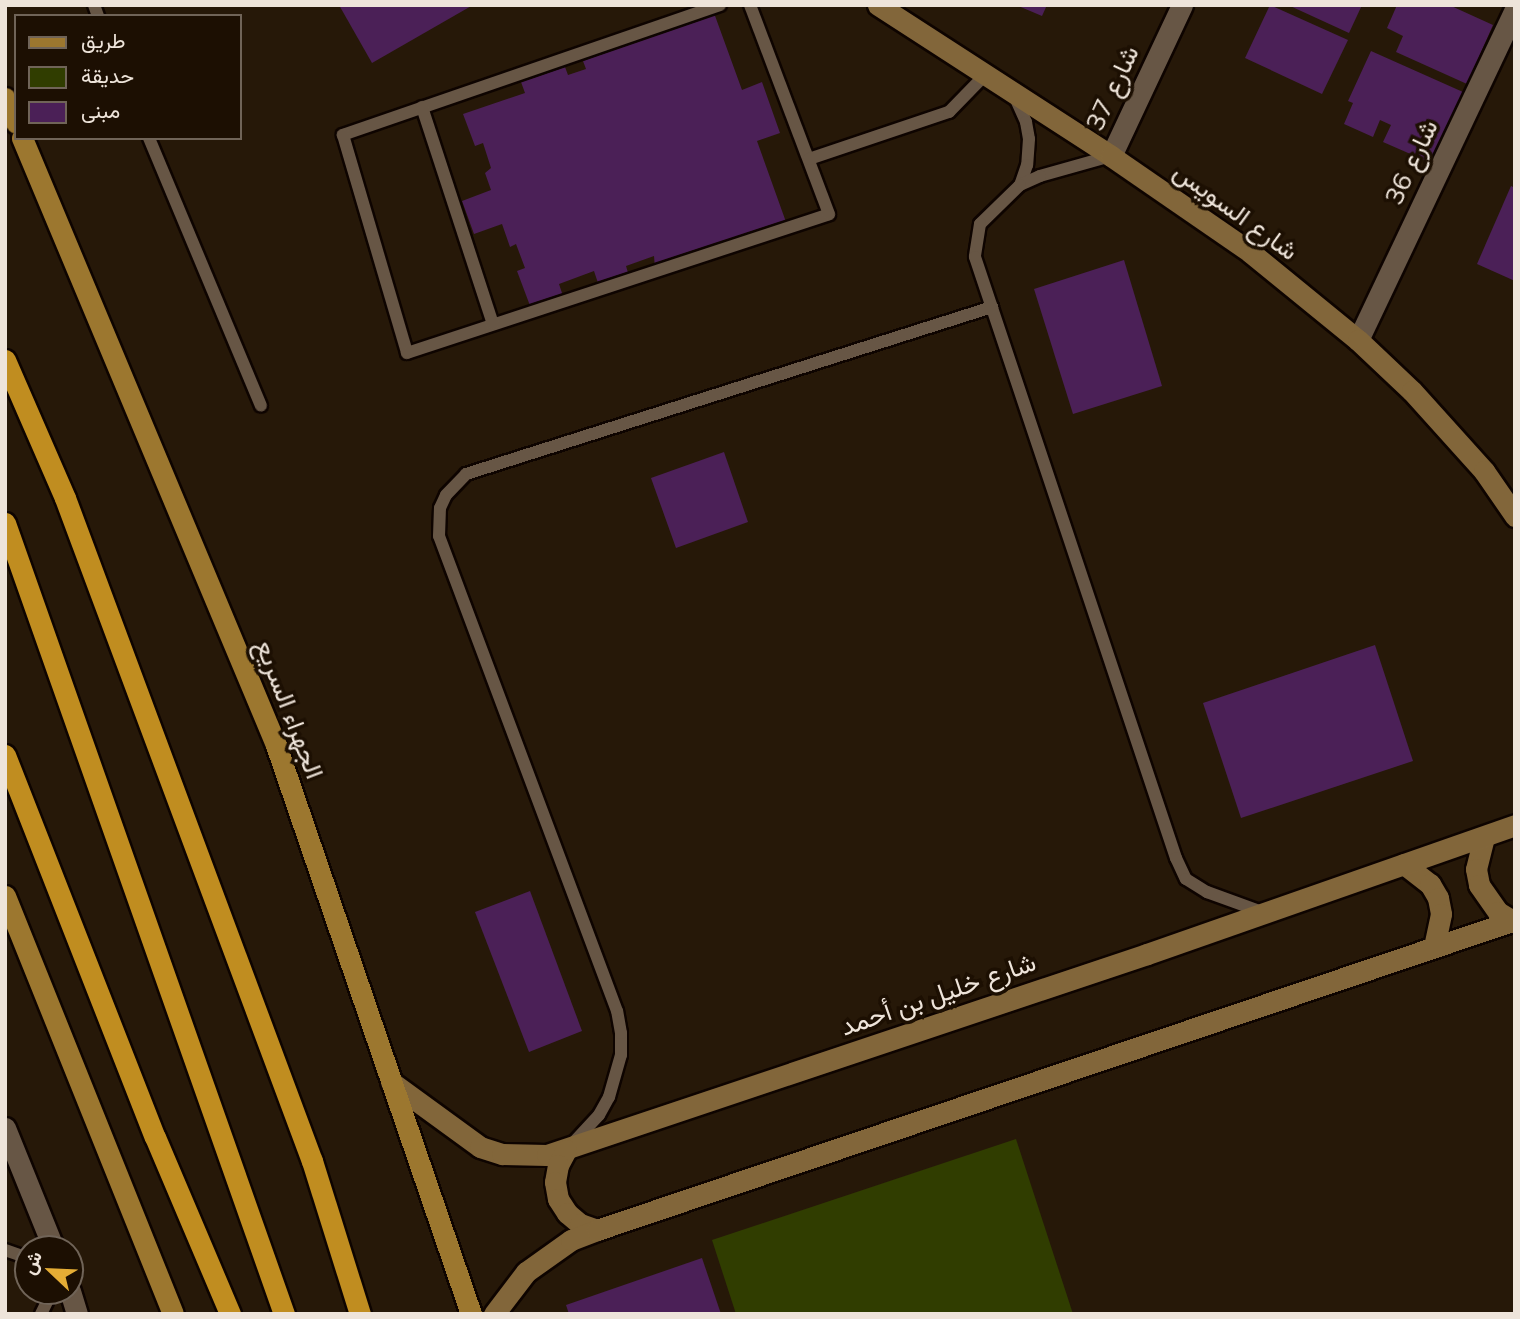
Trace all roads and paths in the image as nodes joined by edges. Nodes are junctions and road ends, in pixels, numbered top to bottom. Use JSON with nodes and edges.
{"nodes":[{"id":1,"x":720,"y":5,"type":"edge"},
{"id":2,"x":750,"y":5,"type":"edge"},
{"id":3,"x":878,"y":5,"type":"edge"},
{"id":4,"x":1182,"y":5,"type":"edge"},
{"id":5,"x":1515,"y":9,"type":"edge"},
{"id":6,"x":985,"y":75,"type":"junction"},
{"id":7,"x":1013,"y":92,"type":"junction"},
{"id":8,"x":5,"y":98,"type":"edge"},
{"id":9,"x":422,"y":107,"type":"junction"},
{"id":10,"x":14,"y":118,"type":"edge"},
{"id":11,"x":23,"y":140,"type":"edge"},
{"id":12,"x":150,"y":140,"type":"edge"},
{"id":13,"x":1111,"y":156,"type":"junction"},
{"id":14,"x":809,"y":159,"type":"junction"},
{"id":15,"x":1020,"y":185,"type":"junction"},
{"id":16,"x":992,"y":307,"type":"junction"},
{"id":17,"x":493,"y":324,"type":"junction"},
{"id":18,"x":1358,"y":340,"type":"junction"},
{"id":19,"x":5,"y":360,"type":"edge"},
{"id":20,"x":261,"y":406,"type":"dead end"},
{"id":21,"x":1515,"y":516,"type":"edge"},
{"id":22,"x":5,"y":523,"type":"edge"},
{"id":23,"x":5,"y":755,"type":"edge"},
{"id":24,"x":1515,"y":825,"type":"edge"},
{"id":25,"x":1484,"y":837,"type":"junction"},
{"id":26,"x":1404,"y":864,"type":"junction"},
{"id":27,"x":5,"y":895,"type":"edge"},
{"id":28,"x":1265,"y":913,"type":"junction"},
{"id":29,"x":1514,"y":920,"type":"edge"},
{"id":30,"x":1434,"y":946,"type":"junction"},
{"id":31,"x":391,"y":1082,"type":"junction"},
{"id":32,"x":5,"y":1128,"type":"edge"},
{"id":33,"x":566,"y":1150,"type":"junction"},
{"id":34,"x":597,"y":1230,"type":"junction"},
{"id":35,"x":48,"y":1235,"type":"edge"},
{"id":36,"x":173,"y":1314,"type":"edge"},
{"id":37,"x":230,"y":1314,"type":"edge"},
{"id":38,"x":284,"y":1314,"type":"edge"},
{"id":39,"x":360,"y":1314,"type":"edge"},
{"id":40,"x":471,"y":1314,"type":"edge"},
{"id":41,"x":494,"y":1314,"type":"edge"}],
"edges":[{"from":1,"to":9,"type":"lane"},
{"from":2,"to":14,"type":"lane"},
{"from":3,"to":6,"type":"street","name":"شارع السويس"},
{"from":4,"to":13,"type":"street","name":"شارع 37"},
{"from":5,"to":18,"type":"street","name":"شارع 36"},
{"from":6,"to":7,"type":"street","name":"شارع السويس"},
{"from":6,"to":14,"type":"lane"},
{"from":7,"to":13,"type":"street","name":"شارع السويس"},
{"from":7,"to":15,"type":"lane"},
{"from":8,"to":10,"type":"main road"},
{"from":9,"to":17,"type":"lane"},
{"from":9,"to":17,"type":"lane"},
{"from":11,"to":31,"type":"main road","name":"الجهراء السريع"},
{"from":12,"to":20,"type":"lane"},
{"from":13,"to":15,"type":"lane"},
{"from":13,"to":18,"type":"street","name":"شارع السويس"},
{"from":14,"to":17,"type":"lane"},
{"from":15,"to":16,"type":"lane"},
{"from":16,"to":28,"type":"lane"},
{"from":16,"to":33,"type":"lane"},
{"from":18,"to":21,"type":"street","name":"شارع السويس"},
{"from":19,"to":39,"type":"highway"},
{"from":22,"to":38,"type":"highway"},
{"from":23,"to":37,"type":"highway"},
{"from":24,"to":25,"type":"street","name":"شارع خليل بن أحمد"},
{"from":25,"to":26,"type":"street","name":"شارع خليل بن أحمد"},
{"from":25,"to":29,"type":"street"},
{"from":26,"to":28,"type":"street","name":"شارع خليل بن أحمد"},
{"from":26,"to":30,"type":"street"},
{"from":27,"to":36,"type":"main road"},
{"from":28,"to":33,"type":"street","name":"شارع خليل بن أحمد"},
{"from":29,"to":30,"type":"street"},
{"from":30,"to":34,"type":"street"},
{"from":31,"to":33,"type":"street","name":"شارع خليل بن أحمد"},
{"from":31,"to":40,"type":"main road","name":"الجهراء السريع"},
{"from":32,"to":35,"type":"street"},
{"from":33,"to":34,"type":"street"},
{"from":34,"to":41,"type":"street"}]}
